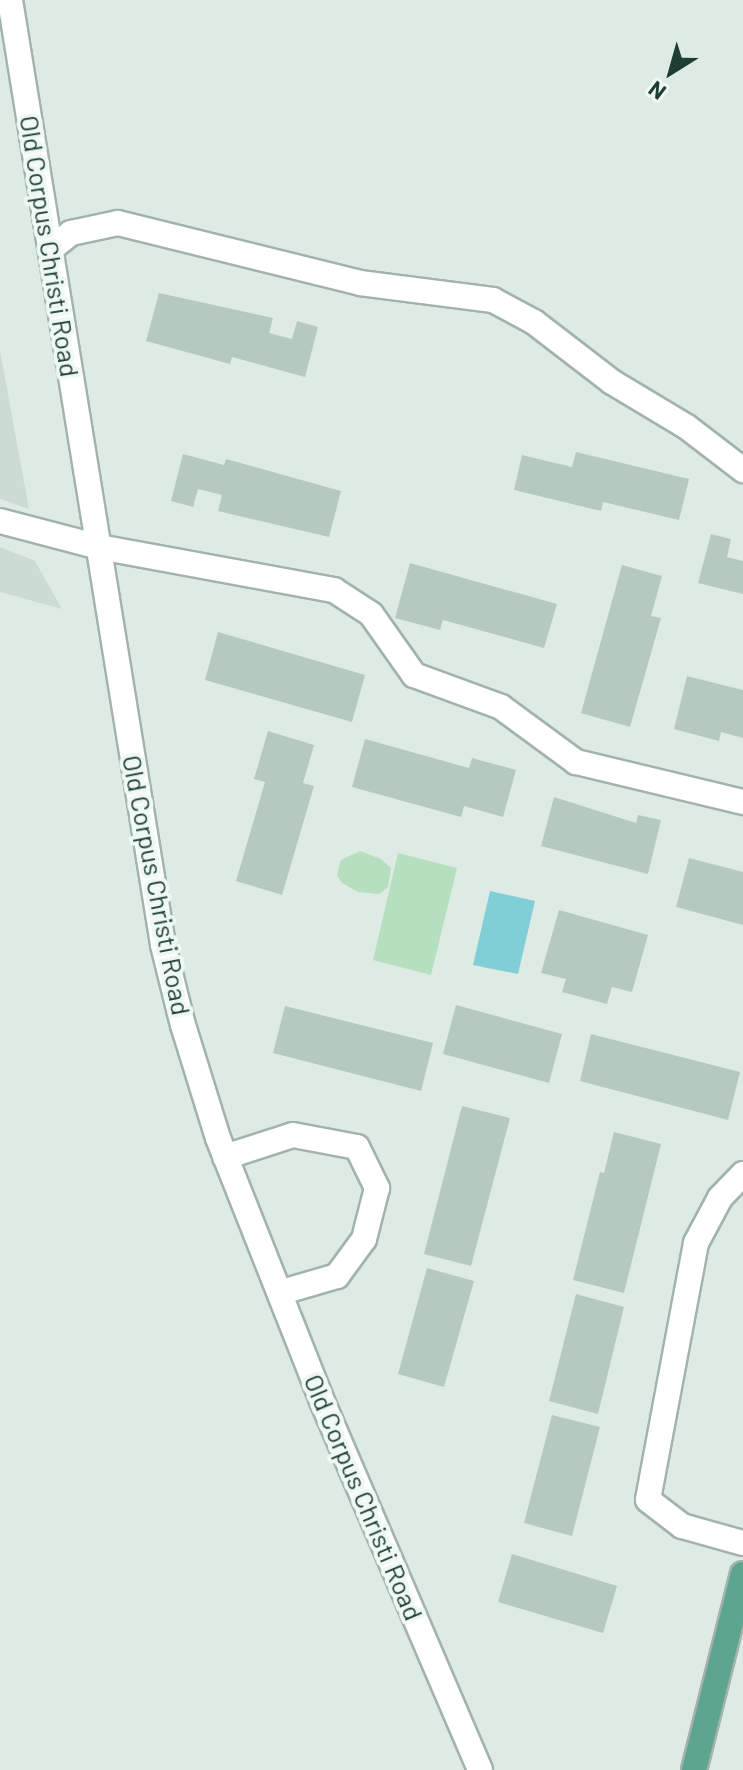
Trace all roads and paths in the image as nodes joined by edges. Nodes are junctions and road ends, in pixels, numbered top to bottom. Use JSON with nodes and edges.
{"nodes":[{"id":1,"x":10,"y":0,"type":"edge"},
{"id":2,"x":51,"y":249,"type":"junction"},
{"id":3,"x":743,"y":470,"type":"edge"},
{"id":4,"x":0,"y":521,"type":"edge"},
{"id":5,"x":99,"y":547,"type":"junction"},
{"id":6,"x":743,"y":802,"type":"edge"},
{"id":7,"x":225,"y":1157,"type":"junction"},
{"id":8,"x":743,"y":1174,"type":"edge"},
{"id":9,"x":279,"y":1293,"type":"junction"},
{"id":10,"x":743,"y":1543,"type":"edge"},
{"id":11,"x":743,"y":1574,"type":"edge"},
{"id":12,"x":480,"y":1770,"type":"edge"},
{"id":13,"x":694,"y":1770,"type":"edge"}],
"edges":[{"from":1,"to":2,"type":"street","name":"Old Corpus Christi Road"},
{"from":2,"to":3,"type":"street"},
{"from":2,"to":5,"type":"street","name":"Old Corpus Christi Road"},
{"from":4,"to":5,"type":"street"},
{"from":5,"to":6,"type":"street"},
{"from":5,"to":7,"type":"street","name":"Old Corpus Christi Road"},
{"from":7,"to":9,"type":"street","name":"Old Corpus Christi Road"},
{"from":7,"to":9,"type":"street"},
{"from":8,"to":10,"type":"street"},
{"from":9,"to":12,"type":"street","name":"Old Corpus Christi Road"},
{"from":11,"to":13,"type":"main road"}]}
